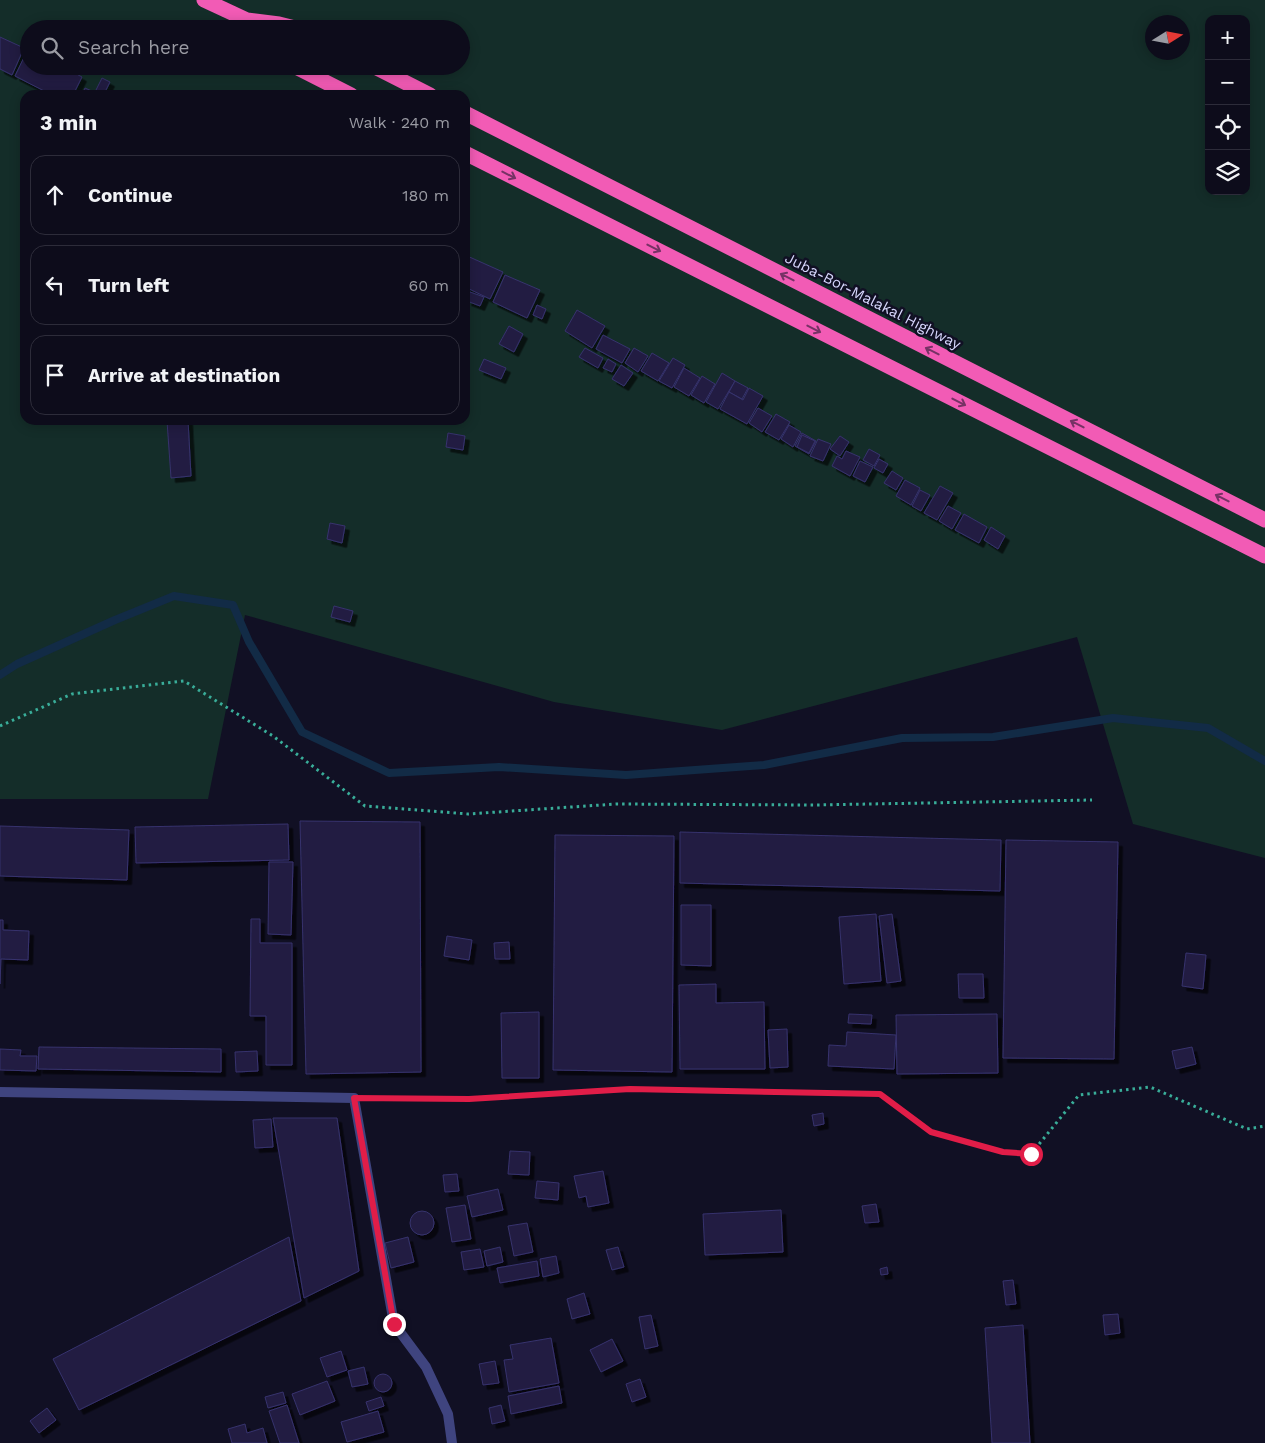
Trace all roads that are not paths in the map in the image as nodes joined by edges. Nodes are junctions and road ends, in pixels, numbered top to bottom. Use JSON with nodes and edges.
{"nodes":[{"id":1,"x":204,"y":0,"type":"edge"},
{"id":2,"x":242,"y":20,"type":"edge"},
{"id":3,"x":312,"y":75,"type":"edge"},
{"id":4,"x":391,"y":75,"type":"edge"},
{"id":5,"x":341,"y":90,"type":"edge"},
{"id":6,"x":420,"y":90,"type":"edge"},
{"id":7,"x":470,"y":116,"type":"edge"},
{"id":8,"x":470,"y":156,"type":"edge"},
{"id":9,"x":1265,"y":520,"type":"edge"},
{"id":10,"x":1265,"y":556,"type":"edge"},
{"id":11,"x":0,"y":1092,"type":"edge"},
{"id":12,"x":452,"y":1443,"type":"edge"}],
"edges":[{"from":1,"to":2,"type":"highway"},
{"from":3,"to":5,"type":"highway"},
{"from":4,"to":6,"type":"highway"},
{"from":9,"to":7,"type":"highway","name":"Juba-Bor-Malakal Highway","one_way":true},
{"from":8,"to":10,"type":"highway","one_way":true},
{"from":11,"to":12,"type":"street"}]}
